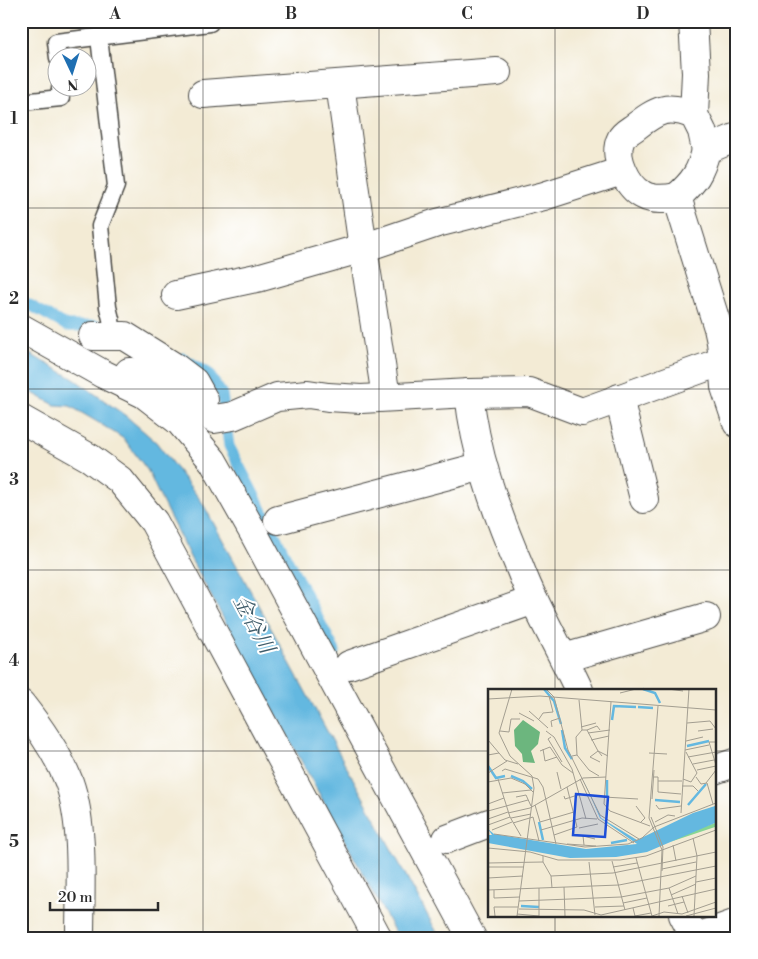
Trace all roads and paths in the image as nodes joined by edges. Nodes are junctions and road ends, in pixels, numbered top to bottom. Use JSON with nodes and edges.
{"nodes":[{"id":1,"x":210,"y":21,"type":"edge"},
{"id":2,"x":693,"y":21,"type":"edge"},
{"id":3,"x":99,"y":37,"type":"junction"},
{"id":4,"x":57,"y":48,"type":"edge"},
{"id":5,"x":497,"y":72,"type":"dead end"},
{"id":6,"x":340,"y":84,"type":"junction"},
{"id":7,"x":203,"y":94,"type":"dead end"},
{"id":8,"x":61,"y":98,"type":"edge"},
{"id":9,"x":21,"y":102,"type":"edge"},
{"id":10,"x":694,"y":115,"type":"junction"},
{"id":11,"x":737,"y":137,"type":"edge"},
{"id":12,"x":706,"y":150,"type":"junction"},
{"id":13,"x":622,"y":171,"type":"junction"},
{"id":14,"x":677,"y":197,"type":"junction"},
{"id":15,"x":363,"y":248,"type":"junction"},
{"id":16,"x":176,"y":295,"type":"dead end"},
{"id":17,"x":21,"y":328,"type":"edge"},
{"id":18,"x":105,"y":330,"type":"joint"},
{"id":19,"x":730,"y":359,"type":"edge"},
{"id":20,"x":103,"y":374,"type":"junction"},
{"id":21,"x":468,"y":392,"type":"junction"},
{"id":22,"x":386,"y":397,"type":"junction"},
{"id":23,"x":618,"y":398,"type":"junction"},
{"id":24,"x":223,"y":417,"type":"junction"},
{"id":25,"x":21,"y":419,"type":"edge"},
{"id":26,"x":737,"y":423,"type":"edge"},
{"id":27,"x":483,"y":466,"type":"junction"},
{"id":28,"x":644,"y":499,"type":"dead end"},
{"id":29,"x":278,"y":520,"type":"dead end"},
{"id":30,"x":534,"y":600,"type":"junction"},
{"id":31,"x":706,"y":617,"type":"dead end"},
{"id":32,"x":564,"y":658,"type":"junction"},
{"id":33,"x":349,"y":665,"type":"dead end"},
{"id":34,"x":578,"y":689,"type":"edge"},
{"id":35,"x":21,"y":704,"type":"edge"},
{"id":36,"x":737,"y":762,"type":"edge"},
{"id":37,"x":716,"y":769,"type":"edge"},
{"id":38,"x":488,"y":823,"type":"edge"},
{"id":39,"x":446,"y":839,"type":"dead end"},
{"id":40,"x":683,"y":916,"type":"edge"},
{"id":41,"x":737,"y":923,"type":"edge"},
{"id":42,"x":80,"y":938,"type":"edge"},
{"id":43,"x":378,"y":938,"type":"edge"},
{"id":44,"x":472,"y":938,"type":"edge"},
{"id":45,"x":694,"y":938,"type":"edge"},
{"id":46,"x":701,"y":938,"type":"edge"}],
"edges":[{"from":1,"to":3,"type":"lane"},
{"from":2,"to":10,"type":"street"},
{"from":3,"to":4,"type":"lane"},
{"from":3,"to":18,"type":"lane"},
{"from":5,"to":6,"type":"street"},
{"from":6,"to":7,"type":"street"},
{"from":6,"to":15,"type":"street"},
{"from":8,"to":9,"type":"lane"},
{"from":10,"to":12,"type":"street"},
{"from":10,"to":13,"type":"street"},
{"from":11,"to":12,"type":"street"},
{"from":12,"to":14,"type":"street"},
{"from":13,"to":14,"type":"street"},
{"from":13,"to":15,"type":"street"},
{"from":14,"to":19,"type":"street"},
{"from":15,"to":16,"type":"street"},
{"from":15,"to":22,"type":"street"},
{"from":17,"to":20,"type":"street"},
{"from":18,"to":24,"type":"street"},
{"from":19,"to":23,"type":"street"},
{"from":19,"to":26,"type":"street"},
{"from":20,"to":24,"type":"street"},
{"from":20,"to":44,"type":"street"},
{"from":21,"to":22,"type":"street"},
{"from":21,"to":23,"type":"street"},
{"from":21,"to":27,"type":"street"},
{"from":22,"to":24,"type":"street"},
{"from":23,"to":28,"type":"street"},
{"from":25,"to":43,"type":"street"},
{"from":27,"to":29,"type":"street"},
{"from":27,"to":30,"type":"street"},
{"from":30,"to":32,"type":"street"},
{"from":30,"to":33,"type":"street"},
{"from":31,"to":32,"type":"street"},
{"from":32,"to":34,"type":"street"},
{"from":35,"to":42,"type":"street"},
{"from":36,"to":37,"type":"street"},
{"from":38,"to":39,"type":"street"},
{"from":40,"to":45,"type":"street"},
{"from":41,"to":46,"type":"street"}]}
